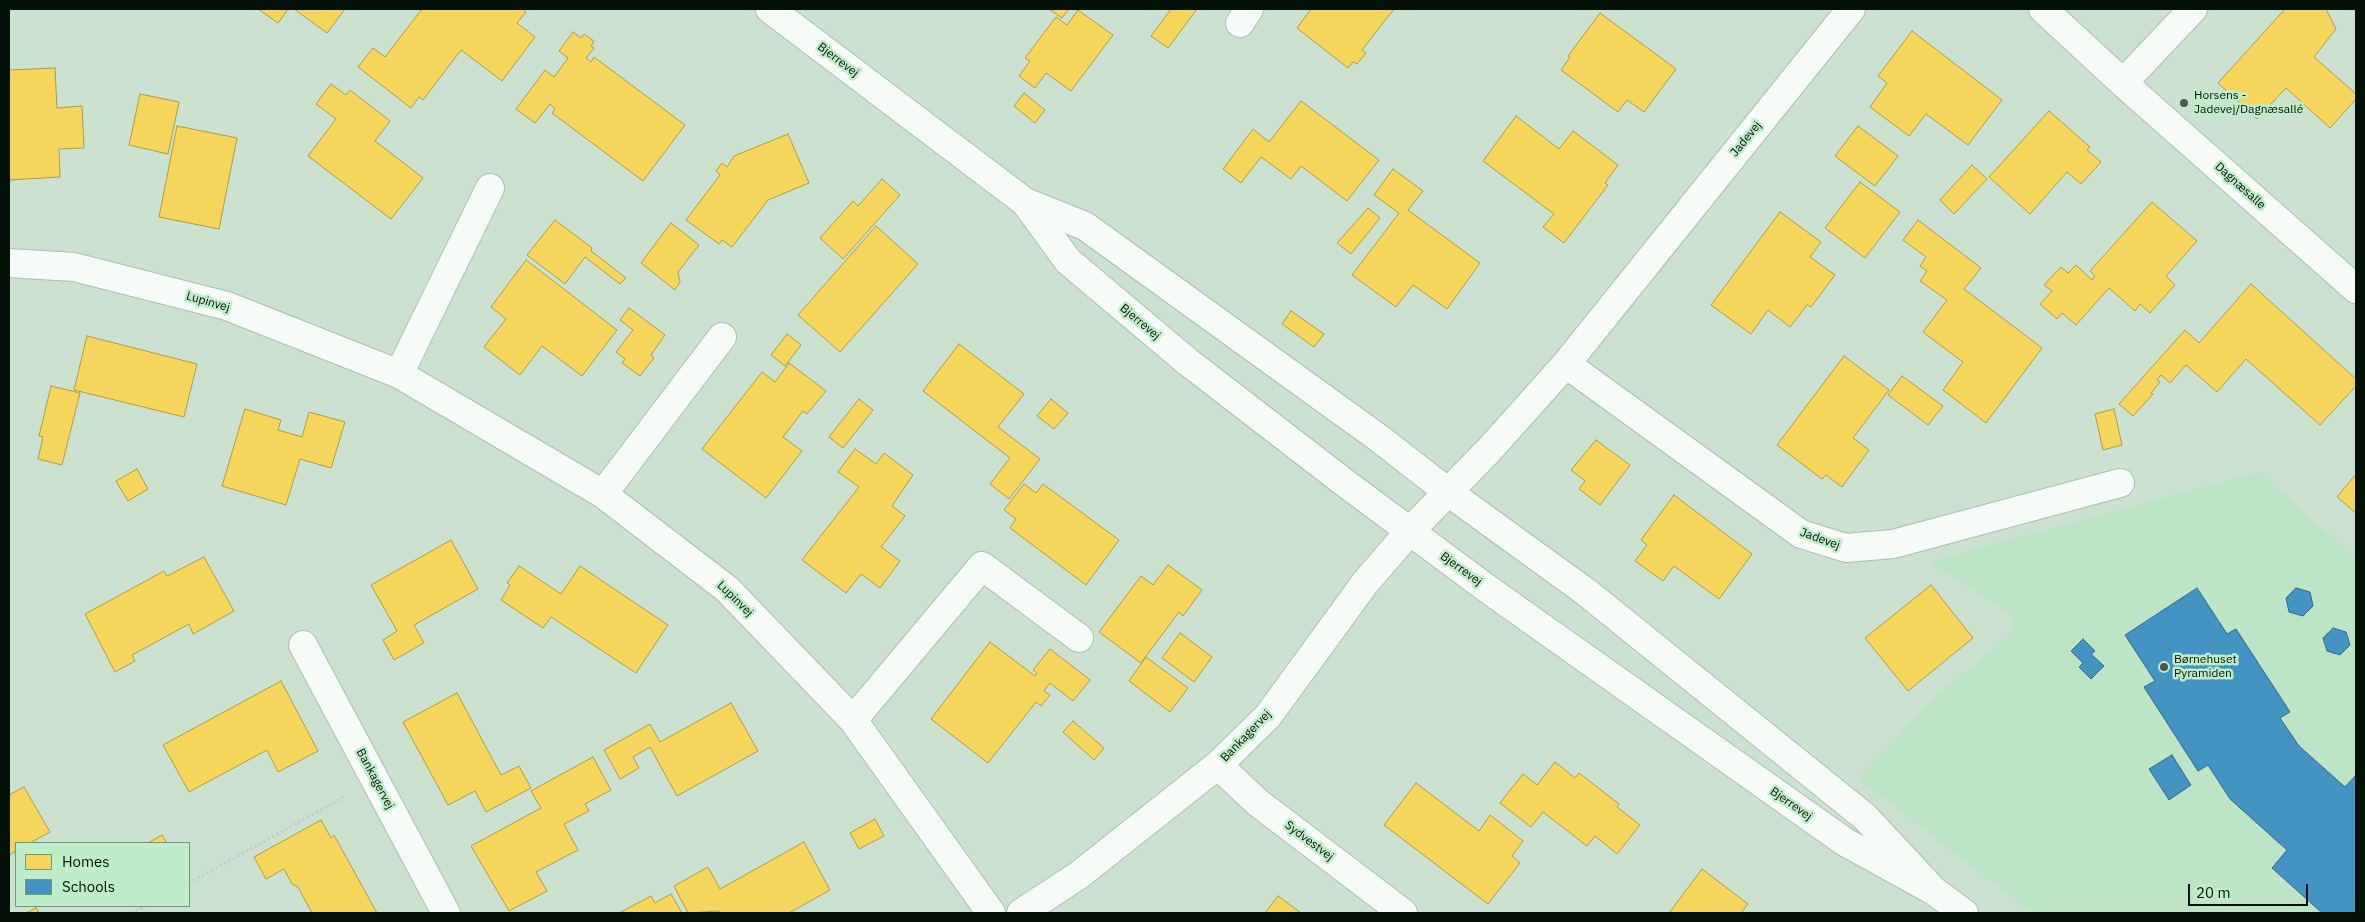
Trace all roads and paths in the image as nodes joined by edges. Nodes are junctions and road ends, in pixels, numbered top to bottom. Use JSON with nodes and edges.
{"nodes":[{"id":1,"x":770,"y":9,"type":"edge"},
{"id":2,"x":1851,"y":9,"type":"edge"},
{"id":3,"x":2043,"y":9,"type":"edge"},
{"id":4,"x":2193,"y":9,"type":"edge"},
{"id":5,"x":2123,"y":83,"type":"junction"},
{"id":6,"x":490,"y":188,"type":"dead end"},
{"id":7,"x":1025,"y":202,"type":"junction"},
{"id":8,"x":9,"y":263,"type":"edge"},
{"id":9,"x":2356,"y":290,"type":"edge"},
{"id":10,"x":722,"y":337,"type":"dead end"},
{"id":11,"x":1566,"y":364,"type":"junction"},
{"id":12,"x":399,"y":374,"type":"junction"},
{"id":13,"x":2120,"y":483,"type":"dead end"},
{"id":14,"x":1448,"y":492,"type":"junction"},
{"id":15,"x":603,"y":494,"type":"junction"},
{"id":16,"x":1409,"y":532,"type":"junction"},
{"id":17,"x":1079,"y":638,"type":"dead end"},
{"id":18,"x":303,"y":645,"type":"dead end"},
{"id":19,"x":853,"y":720,"type":"junction"},
{"id":20,"x":1218,"y":765,"type":"junction"},
{"id":21,"x":375,"y":779,"type":"junction"},
{"id":22,"x":190,"y":882,"type":"edge"},
{"id":23,"x":1934,"y":891,"type":"junction"},
{"id":24,"x":144,"y":907,"type":"edge"},
{"id":25,"x":132,"y":913,"type":"edge"},
{"id":26,"x":446,"y":913,"type":"edge"},
{"id":27,"x":991,"y":913,"type":"edge"},
{"id":28,"x":1021,"y":913,"type":"edge"},
{"id":29,"x":1403,"y":913,"type":"edge"},
{"id":30,"x":1964,"y":913,"type":"edge"}],
"edges":[{"from":1,"to":7,"type":"street","name":"Bjerrevej"},
{"from":2,"to":11,"type":"street","name":"Jadevej"},
{"from":3,"to":5,"type":"street","name":"Dagnæsalle"},
{"from":4,"to":5,"type":"street"},
{"from":5,"to":9,"type":"street","name":"Dagnæsalle"},
{"from":6,"to":12,"type":"street"},
{"from":7,"to":14,"type":"street","name":"Bjerrevej"},
{"from":7,"to":16,"type":"street","name":"Bjerrevej"},
{"from":8,"to":12,"type":"street","name":"Lupinvej"},
{"from":10,"to":15,"type":"street"},
{"from":11,"to":13,"type":"street","name":"Jadevej"},
{"from":11,"to":14,"type":"street","name":"Jadevej"},
{"from":12,"to":15,"type":"street","name":"Lupinvej"},
{"from":14,"to":16,"type":"street","name":"Bankagervej"},
{"from":14,"to":23,"type":"street","name":"Bjerrevej"},
{"from":15,"to":19,"type":"street","name":"Lupinvej"},
{"from":16,"to":20,"type":"street","name":"Bankagervej"},
{"from":16,"to":23,"type":"street","name":"Bjerrevej"},
{"from":17,"to":19,"type":"street"},
{"from":18,"to":21,"type":"street","name":"Bankagervej"},
{"from":19,"to":27,"type":"street","name":"Lupinvej"},
{"from":20,"to":28,"type":"street","name":"Bankagervej"},
{"from":20,"to":29,"type":"street","name":"Sydvestvej"},
{"from":21,"to":22,"type":"path"},
{"from":21,"to":26,"type":"street","name":"Bankagervej"},
{"from":23,"to":30,"type":"street","name":"Bjerrevej"},
{"from":24,"to":25,"type":"path"}]}
